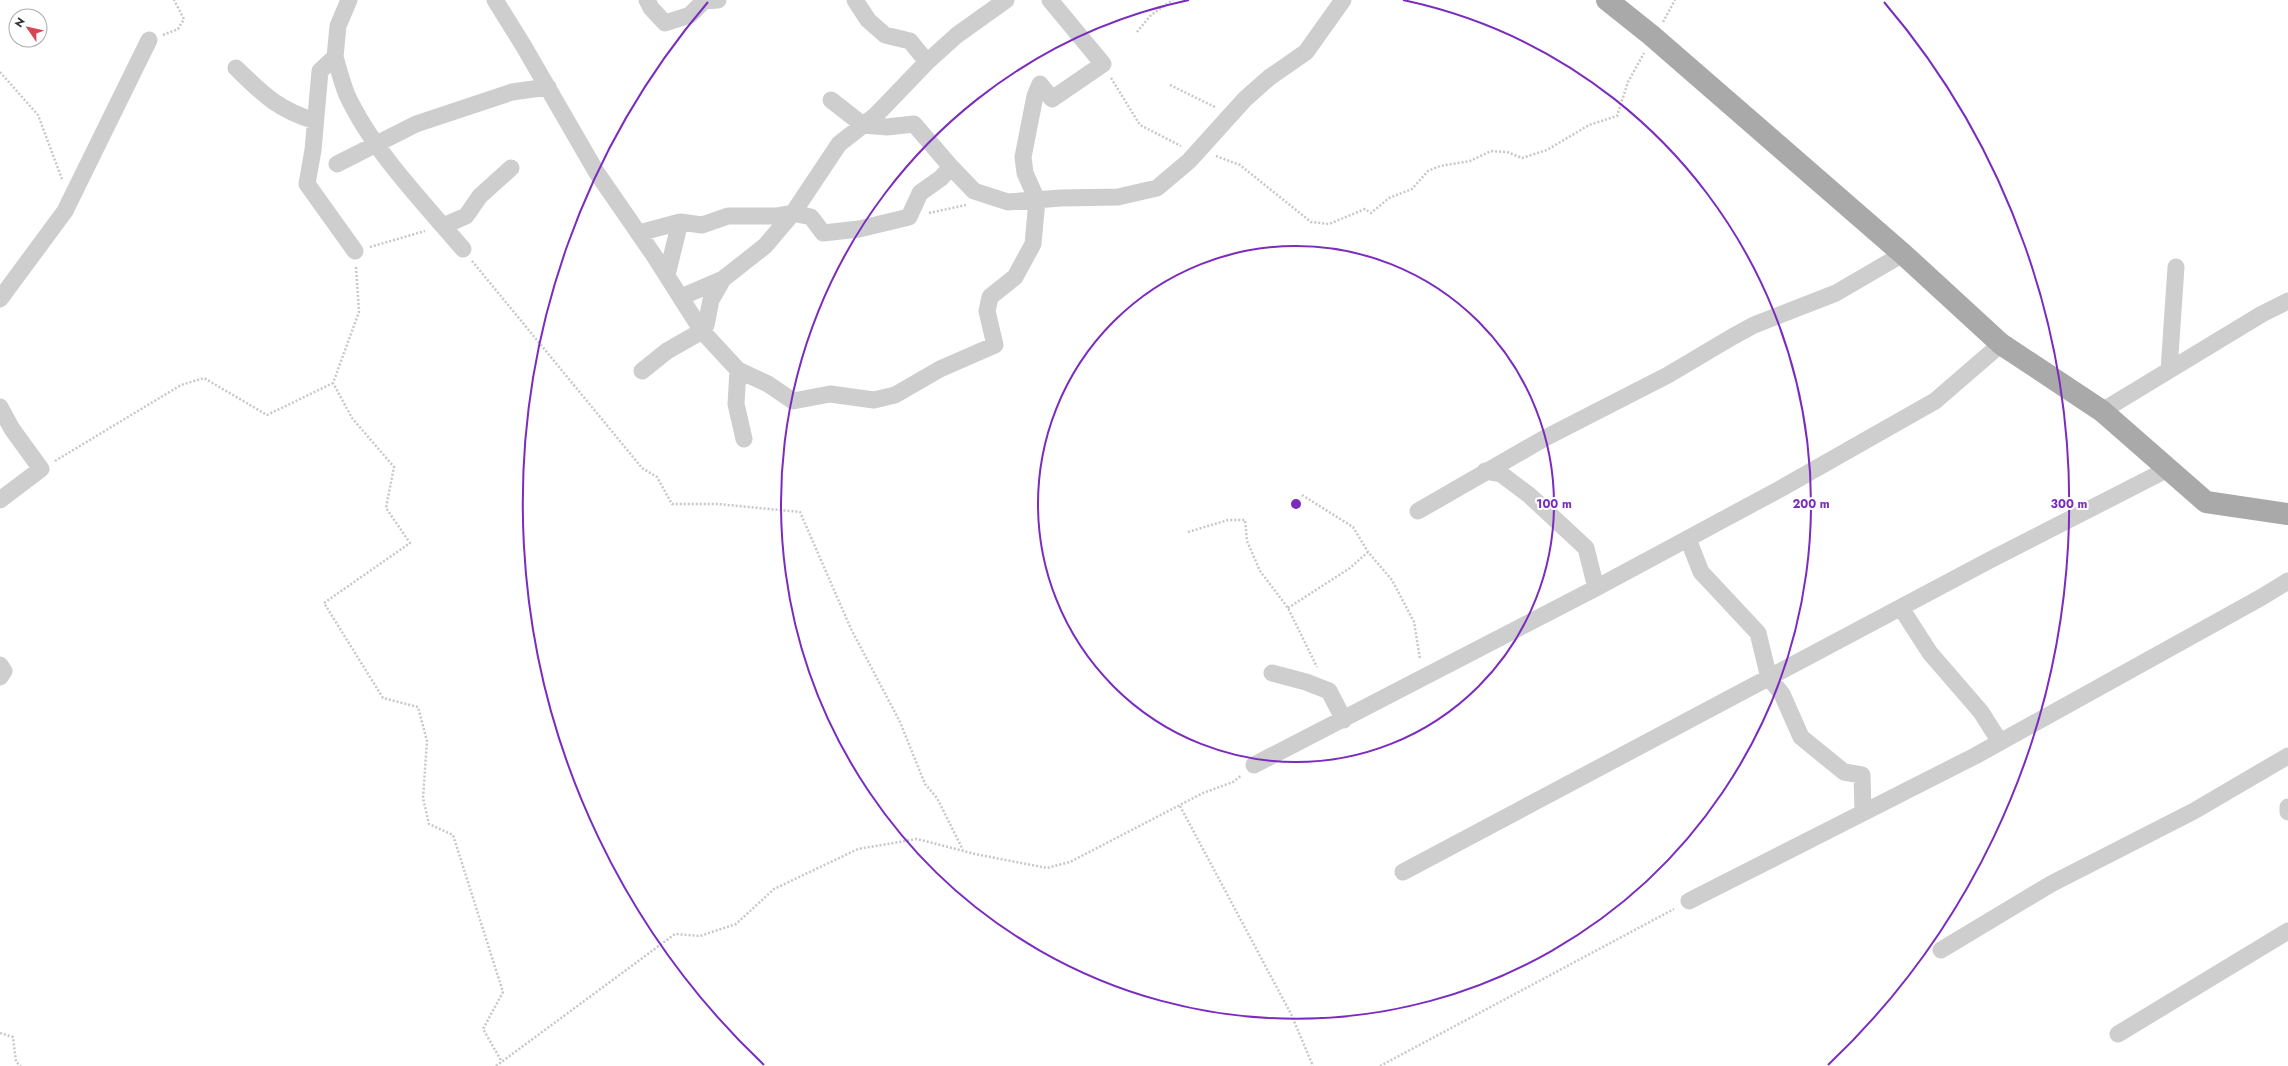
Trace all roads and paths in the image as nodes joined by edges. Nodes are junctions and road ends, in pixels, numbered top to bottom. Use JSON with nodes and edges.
{"nodes":[{"id":1,"x":174,"y":0,"type":"edge"},
{"id":2,"x":349,"y":0,"type":"edge"},
{"id":3,"x":495,"y":0,"type":"edge"},
{"id":4,"x":647,"y":0,"type":"edge"},
{"id":5,"x":718,"y":0,"type":"edge"},
{"id":6,"x":855,"y":0,"type":"edge"},
{"id":7,"x":1006,"y":0,"type":"edge"},
{"id":8,"x":1050,"y":0,"type":"edge"},
{"id":9,"x":1173,"y":0,"type":"edge"},
{"id":10,"x":1343,"y":0,"type":"edge"},
{"id":11,"x":1607,"y":0,"type":"edge"},
{"id":12,"x":1675,"y":0,"type":"edge"},
{"id":13,"x":1137,"y":32,"type":"dead end"},
{"id":14,"x":1651,"y":35,"type":"junction"},
{"id":15,"x":149,"y":40,"type":"joint"},
{"id":16,"x":335,"y":57,"type":"junction"},
{"id":17,"x":927,"y":62,"type":"junction"},
{"id":18,"x":1103,"y":64,"type":"junction"},
{"id":19,"x":236,"y":68,"type":"dead end"},
{"id":20,"x":0,"y":72,"type":"edge"},
{"id":21,"x":1170,"y":85,"type":"dead end"},
{"id":22,"x":548,"y":87,"type":"junction"},
{"id":23,"x":831,"y":100,"type":"dead end"},
{"id":24,"x":1233,"y":112,"type":"junction"},
{"id":25,"x":315,"y":120,"type":"junction"},
{"id":26,"x":863,"y":125,"type":"junction"},
{"id":27,"x":378,"y":144,"type":"junction"},
{"id":28,"x":1200,"y":149,"type":"junction"},
{"id":29,"x":337,"y":164,"type":"dead end"},
{"id":30,"x":951,"y":167,"type":"junction"},
{"id":31,"x":511,"y":168,"type":"dead end"},
{"id":32,"x":70,"y":200,"type":"junction"},
{"id":33,"x":1037,"y":200,"type":"junction"},
{"id":34,"x":974,"y":203,"type":"dead end"},
{"id":35,"x":793,"y":213,"type":"junction"},
{"id":36,"x":909,"y":217,"type":"junction"},
{"id":37,"x":680,"y":222,"type":"junction"},
{"id":38,"x":443,"y":226,"type":"junction"},
{"id":39,"x":639,"y":233,"type":"junction"},
{"id":40,"x":462,"y":249,"type":"joint"},
{"id":41,"x":355,"y":251,"type":"junction"},
{"id":42,"x":1903,"y":254,"type":"junction"},
{"id":43,"x":2176,"y":267,"type":"dead end"},
{"id":44,"x":666,"y":275,"type":"junction"},
{"id":45,"x":723,"y":279,"type":"junction"},
{"id":46,"x":680,"y":297,"type":"junction"},
{"id":47,"x":0,"y":300,"type":"edge"},
{"id":48,"x":2288,"y":301,"type":"edge"},
{"id":49,"x":702,"y":331,"type":"junction"},
{"id":50,"x":2001,"y":344,"type":"junction"},
{"id":51,"x":738,"y":370,"type":"junction"},
{"id":52,"x":2169,"y":370,"type":"junction"},
{"id":53,"x":642,"y":371,"type":"dead end"},
{"id":54,"x":333,"y":383,"type":"junction"},
{"id":55,"x":0,"y":407,"type":"edge"},
{"id":56,"x":2102,"y":411,"type":"junction"},
{"id":57,"x":744,"y":439,"type":"dead end"},
{"id":58,"x":41,"y":469,"type":"junction"},
{"id":59,"x":2168,"y":469,"type":"junction"},
{"id":60,"x":1485,"y":471,"type":"junction"},
{"id":61,"x":1302,"y":495,"type":"dead end"},
{"id":62,"x":0,"y":500,"type":"edge"},
{"id":63,"x":1418,"y":511,"type":"dead end"},
{"id":64,"x":2288,"y":514,"type":"edge"},
{"id":65,"x":1188,"y":532,"type":"dead end"},
{"id":66,"x":1688,"y":539,"type":"junction"},
{"id":67,"x":1368,"y":552,"type":"junction"},
{"id":68,"x":2288,"y":581,"type":"edge"},
{"id":69,"x":1596,"y":588,"type":"junction"},
{"id":70,"x":1288,"y":608,"type":"junction"},
{"id":71,"x":1900,"y":608,"type":"junction"},
{"id":72,"x":0,"y":665,"type":"edge"},
{"id":73,"x":1272,"y":673,"type":"dead end"},
{"id":74,"x":0,"y":677,"type":"edge"},
{"id":75,"x":1769,"y":678,"type":"junction"},
{"id":76,"x":1415,"y":683,"type":"junction"},
{"id":77,"x":1329,"y":691,"type":"junction"},
{"id":78,"x":1344,"y":720,"type":"junction"},
{"id":79,"x":2000,"y":742,"type":"junction"},
{"id":80,"x":2288,"y":756,"type":"edge"},
{"id":81,"x":1254,"y":765,"type":"joint"},
{"id":82,"x":1180,"y":806,"type":"junction"},
{"id":83,"x":2288,"y":807,"type":"edge"},
{"id":84,"x":1863,"y":811,"type":"junction"},
{"id":85,"x":2288,"y":812,"type":"edge"},
{"id":86,"x":964,"y":851,"type":"junction"},
{"id":87,"x":1402,"y":872,"type":"dead end"},
{"id":88,"x":1689,"y":901,"type":"joint"},
{"id":89,"x":2288,"y":931,"type":"edge"},
{"id":90,"x":1941,"y":950,"type":"dead end"},
{"id":91,"x":0,"y":1033,"type":"edge"},
{"id":92,"x":2118,"y":1034,"type":"dead end"},
{"id":93,"x":502,"y":1062,"type":"junction"},
{"id":94,"x":21,"y":1066,"type":"edge"},
{"id":95,"x":496,"y":1066,"type":"edge"},
{"id":96,"x":1313,"y":1066,"type":"edge"},
{"id":97,"x":1380,"y":1066,"type":"edge"}],
"edges":[{"from":1,"to":15,"type":"path"},
{"from":2,"to":16,"type":"street"},
{"from":3,"to":22,"type":"street"},
{"from":4,"to":5,"type":"street"},
{"from":6,"to":17,"type":"street"},
{"from":7,"to":17,"type":"street"},
{"from":8,"to":18,"type":"street"},
{"from":9,"to":13,"type":"path"},
{"from":10,"to":24,"type":"street"},
{"from":11,"to":14,"type":"main road"},
{"from":12,"to":14,"type":"path"},
{"from":14,"to":28,"type":"path"},
{"from":14,"to":42,"type":"main road"},
{"from":15,"to":32,"type":"street"},
{"from":16,"to":25,"type":"street"},
{"from":16,"to":27,"type":"street"},
{"from":17,"to":26,"type":"street"},
{"from":18,"to":28,"type":"path"},
{"from":18,"to":33,"type":"street"},
{"from":19,"to":25,"type":"street"},
{"from":20,"to":32,"type":"path"},
{"from":21,"to":24,"type":"path"},
{"from":22,"to":27,"type":"street"},
{"from":22,"to":39,"type":"street"},
{"from":23,"to":26,"type":"street"},
{"from":24,"to":28,"type":"street"},
{"from":25,"to":41,"type":"street"},
{"from":26,"to":30,"type":"street"},
{"from":26,"to":35,"type":"street"},
{"from":27,"to":29,"type":"street"},
{"from":27,"to":38,"type":"street"},
{"from":28,"to":33,"type":"street"},
{"from":30,"to":33,"type":"street"},
{"from":30,"to":36,"type":"street"},
{"from":31,"to":38,"type":"street"},
{"from":32,"to":47,"type":"street"},
{"from":33,"to":51,"type":"street"},
{"from":34,"to":36,"type":"path"},
{"from":35,"to":36,"type":"street"},
{"from":35,"to":37,"type":"street"},
{"from":35,"to":45,"type":"street"},
{"from":37,"to":39,"type":"street"},
{"from":37,"to":44,"type":"street"},
{"from":38,"to":40,"type":"street"},
{"from":38,"to":41,"type":"path"},
{"from":39,"to":44,"type":"street"},
{"from":40,"to":86,"type":"path"},
{"from":41,"to":54,"type":"path"},
{"from":42,"to":50,"type":"main road"},
{"from":42,"to":60,"type":"street"},
{"from":43,"to":52,"type":"street"},
{"from":44,"to":46,"type":"street"},
{"from":45,"to":46,"type":"street"},
{"from":45,"to":49,"type":"street"},
{"from":46,"to":49,"type":"street"},
{"from":48,"to":52,"type":"street"},
{"from":49,"to":51,"type":"street"},
{"from":49,"to":53,"type":"street"},
{"from":50,"to":56,"type":"main road"},
{"from":50,"to":66,"type":"street"},
{"from":51,"to":57,"type":"street"},
{"from":52,"to":56,"type":"street"},
{"from":54,"to":58,"type":"path"},
{"from":54,"to":93,"type":"path"},
{"from":55,"to":58,"type":"street"},
{"from":56,"to":59,"type":"main road"},
{"from":58,"to":62,"type":"street"},
{"from":59,"to":64,"type":"main road"},
{"from":59,"to":71,"type":"street"},
{"from":60,"to":63,"type":"street"},
{"from":60,"to":69,"type":"street"},
{"from":61,"to":67,"type":"path"},
{"from":65,"to":70,"type":"path"},
{"from":66,"to":69,"type":"street"},
{"from":66,"to":75,"type":"street"},
{"from":67,"to":70,"type":"path"},
{"from":67,"to":76,"type":"path"},
{"from":68,"to":79,"type":"street"},
{"from":69,"to":76,"type":"street"},
{"from":70,"to":77,"type":"path"},
{"from":71,"to":75,"type":"street"},
{"from":71,"to":79,"type":"street"},
{"from":72,"to":74,"type":"street"},
{"from":73,"to":77,"type":"street"},
{"from":75,"to":84,"type":"street"},
{"from":75,"to":87,"type":"street"},
{"from":76,"to":78,"type":"street"},
{"from":77,"to":78,"type":"street"},
{"from":78,"to":81,"type":"street"},
{"from":79,"to":84,"type":"street"},
{"from":80,"to":90,"type":"street"},
{"from":81,"to":82,"type":"path"},
{"from":82,"to":86,"type":"path"},
{"from":82,"to":96,"type":"path"},
{"from":83,"to":85,"type":"street"},
{"from":84,"to":88,"type":"street"},
{"from":86,"to":93,"type":"path"},
{"from":88,"to":97,"type":"path"},
{"from":89,"to":92,"type":"street"},
{"from":91,"to":94,"type":"path"},
{"from":93,"to":95,"type":"path"}]}
